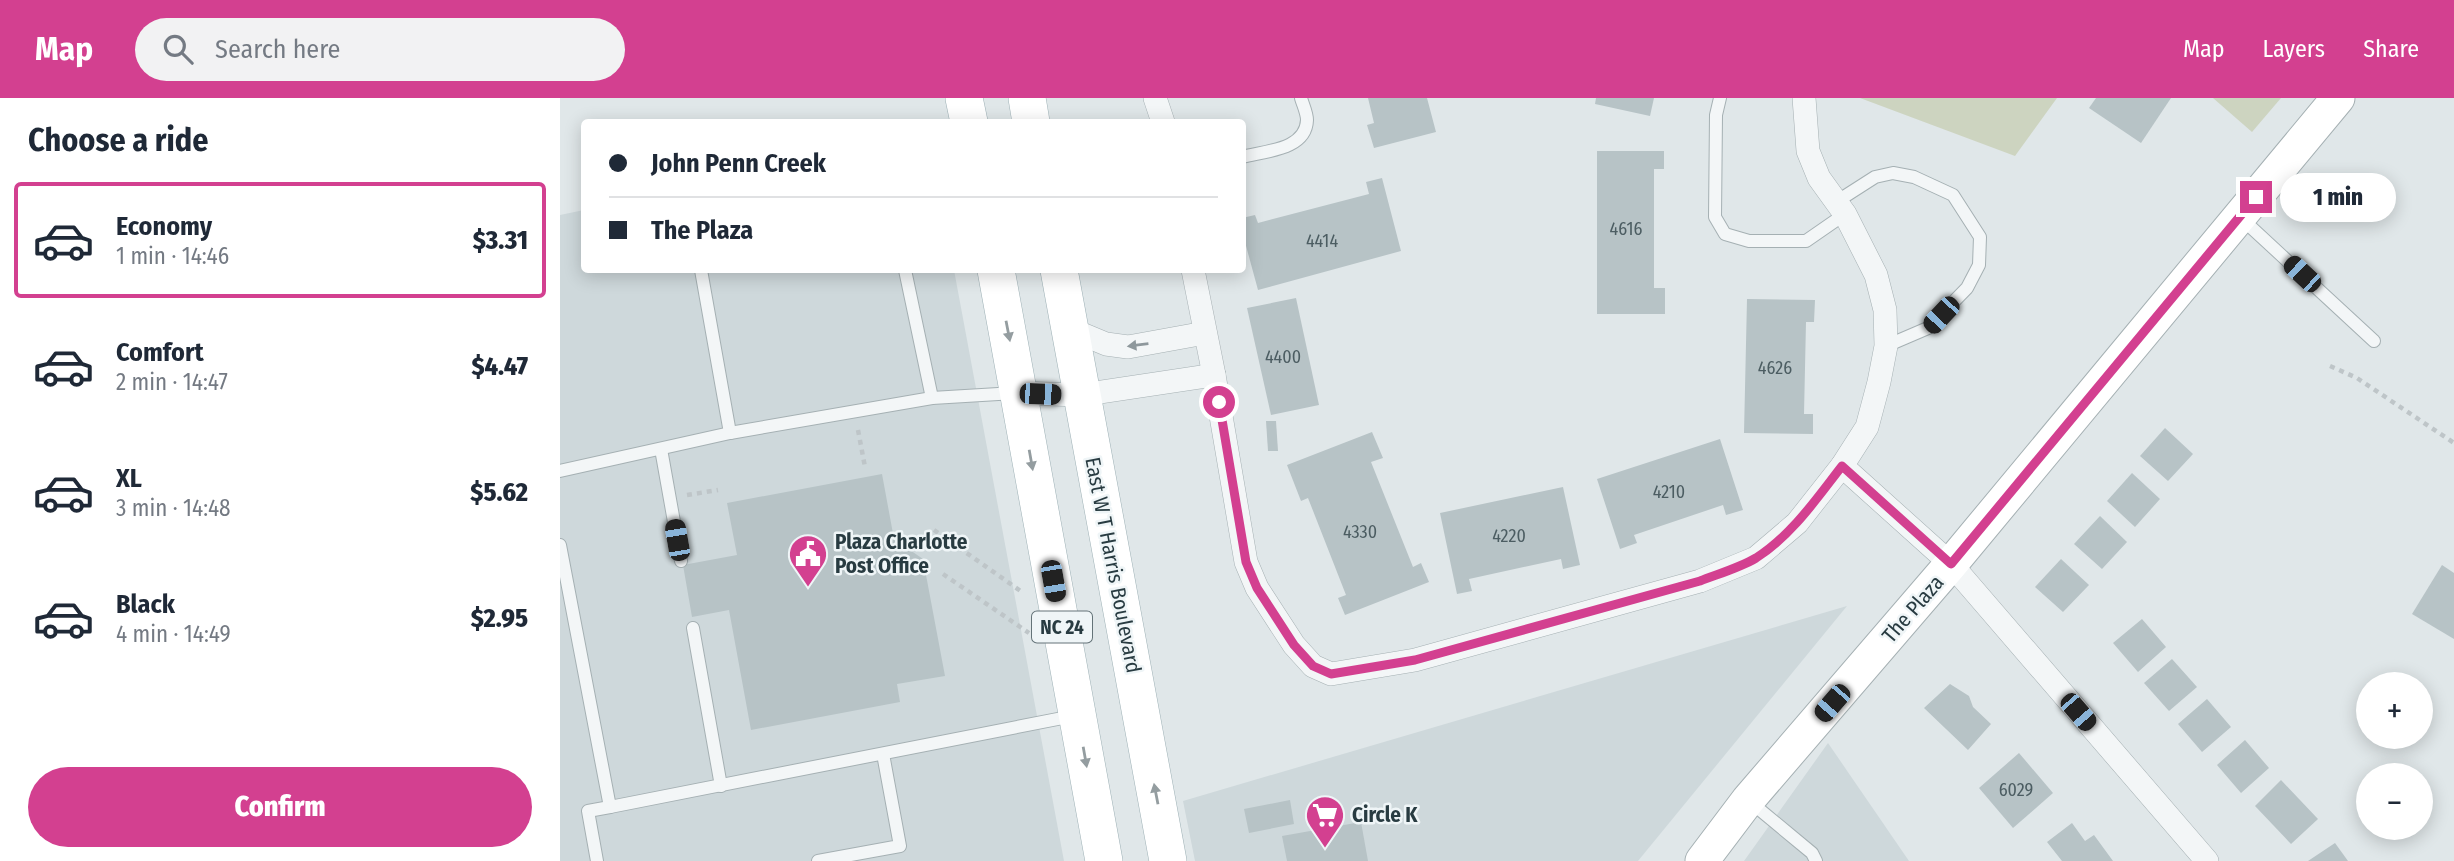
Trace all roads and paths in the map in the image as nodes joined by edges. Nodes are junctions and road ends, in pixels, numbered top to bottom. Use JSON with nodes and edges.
{"nodes":[{"id":1,"x":964,"y":98,"type":"edge"},
{"id":2,"x":1027,"y":98,"type":"edge"},
{"id":3,"x":1155,"y":98,"type":"edge"},
{"id":4,"x":1301,"y":98,"type":"edge"},
{"id":5,"x":1720,"y":98,"type":"edge"},
{"id":6,"x":1804,"y":98,"type":"edge"},
{"id":7,"x":2338,"y":98,"type":"edge"},
{"id":8,"x":968,"y":119,"type":"edge"},
{"id":9,"x":1030,"y":119,"type":"edge"},
{"id":10,"x":1162,"y":119,"type":"edge"},
{"id":11,"x":1246,"y":156,"type":"edge"},
{"id":12,"x":1840,"y":208,"type":"junction"},
{"id":13,"x":2239,"y":217,"type":"junction"},
{"id":14,"x":702,"y":273,"type":"edge"},
{"id":15,"x":906,"y":273,"type":"edge"},
{"id":16,"x":997,"y":273,"type":"edge"},
{"id":17,"x":1060,"y":273,"type":"edge"},
{"id":18,"x":1194,"y":273,"type":"edge"},
{"id":19,"x":1070,"y":329,"type":"junction"},
{"id":20,"x":1205,"y":333,"type":"junction"},
{"id":21,"x":2374,"y":341,"type":"dead end"},
{"id":22,"x":1886,"y":346,"type":"junction"},
{"id":23,"x":2330,"y":366,"type":"dead end"},
{"id":24,"x":1214,"y":375,"type":"junction"},
{"id":25,"x":1019,"y":393,"type":"junction"},
{"id":26,"x":1081,"y":395,"type":"junction"},
{"id":27,"x":932,"y":398,"type":"junction"},
{"id":28,"x":855,"y":412,"type":"junction"},
{"id":29,"x":730,"y":433,"type":"junction"},
{"id":30,"x":2454,"y":443,"type":"edge"},
{"id":31,"x":661,"y":449,"type":"junction"},
{"id":32,"x":1842,"y":466,"type":"junction"},
{"id":33,"x":865,"y":467,"type":"dead end"},
{"id":34,"x":560,"y":471,"type":"edge"},
{"id":35,"x":718,"y":489,"type":"dead end"},
{"id":36,"x":670,"y":498,"type":"junction"},
{"id":37,"x":934,"y":530,"type":"dead end"},
{"id":38,"x":560,"y":545,"type":"edge"},
{"id":39,"x":681,"y":562,"type":"dead end"},
{"id":40,"x":1951,"y":564,"type":"junction"},
{"id":41,"x":943,"y":574,"type":"dead end"},
{"id":42,"x":1029,"y":597,"type":"dead end"},
{"id":43,"x":693,"y":628,"type":"dead end"},
{"id":44,"x":1036,"y":638,"type":"dead end"},
{"id":45,"x":1078,"y":715,"type":"junction"},
{"id":46,"x":883,"y":754,"type":"junction"},
{"id":47,"x":721,"y":786,"type":"junction"},
{"id":48,"x":1748,"y":800,"type":"junction"},
{"id":49,"x":610,"y":807,"type":"junction"},
{"id":50,"x":597,"y":861,"type":"edge"},
{"id":51,"x":818,"y":861,"type":"edge"},
{"id":52,"x":1104,"y":861,"type":"edge"},
{"id":53,"x":1168,"y":861,"type":"edge"},
{"id":54,"x":1702,"y":861,"type":"edge"},
{"id":55,"x":1816,"y":861,"type":"edge"},
{"id":56,"x":2207,"y":861,"type":"edge"}],
"edges":[{"from":1,"to":8,"type":"main road"},
{"from":2,"to":9,"type":"main road"},
{"from":3,"to":10,"type":"street"},
{"from":4,"to":11,"type":"lane"},
{"from":5,"to":12,"type":"lane"},
{"from":6,"to":12,"type":"street"},
{"from":7,"to":13,"type":"main road","name":"The Plaza"},
{"from":12,"to":22,"type":"street"},
{"from":12,"to":22,"type":"lane"},
{"from":13,"to":21,"type":"lane"},
{"from":13,"to":40,"type":"main road","name":"The Plaza"},
{"from":14,"to":29,"type":"lane"},
{"from":15,"to":27,"type":"lane"},
{"from":16,"to":25,"type":"main road","number":"NC 24","one_way":true},
{"from":17,"to":19,"type":"main road","name":"East W T Harris Boulevard","number":"NC 24"},
{"from":18,"to":20,"type":"street"},
{"from":20,"to":19,"type":"street","one_way":true},
{"from":19,"to":26,"type":"main road","name":"East W T Harris Boulevard","number":"NC 24"},
{"from":20,"to":24,"type":"street"},
{"from":22,"to":32,"type":"street"},
{"from":23,"to":30,"type":"path"},
{"from":24,"to":26,"type":"street"},
{"from":24,"to":32,"type":"street"},
{"from":25,"to":26,"type":"street"},
{"from":25,"to":27,"type":"lane"},
{"from":25,"to":45,"type":"main road","number":"NC 24","one_way":true},
{"from":53,"to":26,"type":"main road","name":"East W T Harris Boulevard","number":"NC 24","one_way":true},
{"from":27,"to":28,"type":"lane"},
{"from":28,"to":29,"type":"lane"},
{"from":28,"to":33,"type":"path"},
{"from":29,"to":31,"type":"lane"},
{"from":31,"to":34,"type":"lane"},
{"from":31,"to":36,"type":"lane"},
{"from":32,"to":40,"type":"street"},
{"from":35,"to":36,"type":"path"},
{"from":36,"to":39,"type":"lane"},
{"from":37,"to":42,"type":"path"},
{"from":38,"to":49,"type":"lane"},
{"from":40,"to":48,"type":"main road","name":"The Plaza"},
{"from":40,"to":56,"type":"street"},
{"from":41,"to":44,"type":"path"},
{"from":43,"to":47,"type":"lane"},
{"from":45,"to":46,"type":"lane"},
{"from":45,"to":52,"type":"main road","number":"NC 24","one_way":true},
{"from":46,"to":47,"type":"lane"},
{"from":46,"to":51,"type":"lane"},
{"from":47,"to":49,"type":"lane"},
{"from":48,"to":54,"type":"main road","name":"The Plaza"},
{"from":48,"to":55,"type":"lane"},
{"from":49,"to":50,"type":"lane"}]}
